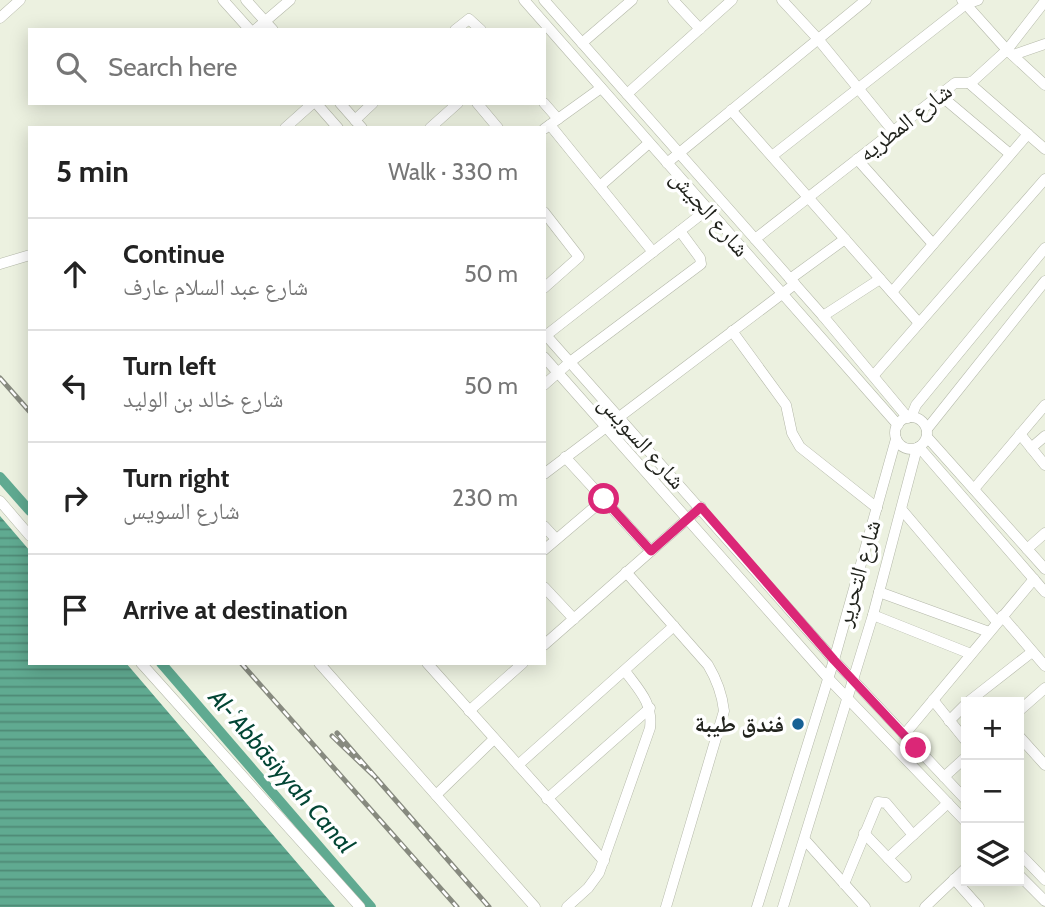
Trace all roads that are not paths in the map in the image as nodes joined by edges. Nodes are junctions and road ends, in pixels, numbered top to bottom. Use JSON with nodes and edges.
{"nodes":[{"id":1,"x":20,"y":0,"type":"edge"},
{"id":2,"x":223,"y":0,"type":"edge"},
{"id":3,"x":246,"y":0,"type":"edge"},
{"id":4,"x":290,"y":0,"type":"edge"},
{"id":5,"x":524,"y":0,"type":"edge"},
{"id":6,"x":544,"y":0,"type":"edge"},
{"id":7,"x":673,"y":0,"type":"edge"},
{"id":8,"x":732,"y":0,"type":"edge"},
{"id":9,"x":782,"y":0,"type":"edge"},
{"id":10,"x":978,"y":0,"type":"edge"},
{"id":11,"x":630,"y":1,"type":"edge"},
{"id":12,"x":862,"y":1,"type":"edge"},
{"id":13,"x":1045,"y":1,"type":"edge"},
{"id":14,"x":964,"y":2,"type":"edge"},
{"id":15,"x":0,"y":18,"type":"edge"},
{"id":16,"x":265,"y":21,"type":"junction"},
{"id":17,"x":250,"y":28,"type":"edge"},
{"id":18,"x":255,"y":28,"type":"edge"},
{"id":19,"x":271,"y":28,"type":"edge"},
{"id":20,"x":457,"y":28,"type":"edge"},
{"id":21,"x":479,"y":28,"type":"edge"},
{"id":22,"x":700,"y":29,"type":"junction"},
{"id":23,"x":818,"y":39,"type":"junction"},
{"id":24,"x":582,"y":43,"type":"junction"},
{"id":25,"x":1045,"y":44,"type":"edge"},
{"id":26,"x":1010,"y":52,"type":"junction"},
{"id":27,"x":603,"y":67,"type":"junction"},
{"id":28,"x":591,"y":77,"type":"junction"},
{"id":29,"x":969,"y":83,"type":"junction"},
{"id":30,"x":1045,"y":85,"type":"edge"},
{"id":31,"x":601,"y":88,"type":"junction"},
{"id":32,"x":860,"y":89,"type":"junction"},
{"id":33,"x":626,"y":93,"type":"junction"},
{"id":34,"x":940,"y":95,"type":"junction"},
{"id":35,"x":312,"y":105,"type":"edge"},
{"id":36,"x":316,"y":105,"type":"edge"},
{"id":37,"x":342,"y":105,"type":"edge"},
{"id":38,"x":372,"y":105,"type":"edge"},
{"id":39,"x":456,"y":105,"type":"edge"},
{"id":40,"x":479,"y":105,"type":"edge"},
{"id":41,"x":545,"y":105,"type":"edge"},
{"id":42,"x":731,"y":110,"type":"junction"},
{"id":43,"x":358,"y":124,"type":"edge"},
{"id":44,"x":551,"y":124,"type":"edge"},
{"id":45,"x":287,"y":126,"type":"edge"},
{"id":46,"x":336,"y":126,"type":"edge"},
{"id":47,"x":432,"y":126,"type":"edge"},
{"id":48,"x":496,"y":126,"type":"edge"},
{"id":49,"x":893,"y":131,"type":"junction"},
{"id":50,"x":1028,"y":134,"type":"junction"},
{"id":51,"x":649,"y":143,"type":"junction"},
{"id":52,"x":1045,"y":149,"type":"edge"},
{"id":53,"x":679,"y":153,"type":"junction"},
{"id":54,"x":1010,"y":154,"type":"junction"},
{"id":55,"x":772,"y":156,"type":"junction"},
{"id":56,"x":857,"y":159,"type":"junction"},
{"id":57,"x":667,"y":163,"type":"junction"},
{"id":58,"x":1045,"y":179,"type":"edge"},
{"id":59,"x":600,"y":186,"type":"junction"},
{"id":60,"x":808,"y":197,"type":"junction"},
{"id":61,"x":708,"y":209,"type":"junction"},
{"id":62,"x":546,"y":215,"type":"edge"},
{"id":63,"x":680,"y":231,"type":"junction"},
{"id":64,"x":755,"y":239,"type":"junction"},
{"id":65,"x":845,"y":239,"type":"junction"},
{"id":66,"x":933,"y":244,"type":"junction"},
{"id":67,"x":1045,"y":248,"type":"edge"},
{"id":68,"x":653,"y":252,"type":"junction"},
{"id":69,"x":28,"y":257,"type":"edge"},
{"id":70,"x":0,"y":264,"type":"edge"},
{"id":71,"x":880,"y":279,"type":"junction"},
{"id":72,"x":792,"y":281,"type":"junction"},
{"id":73,"x":1045,"y":281,"type":"edge"},
{"id":74,"x":546,"y":286,"type":"edge"},
{"id":75,"x":892,"y":292,"type":"junction"},
{"id":76,"x":782,"y":294,"type":"junction"},
{"id":77,"x":823,"y":316,"type":"junction"},
{"id":78,"x":919,"y":323,"type":"junction"},
{"id":79,"x":732,"y":331,"type":"junction"},
{"id":80,"x":546,"y":334,"type":"edge"},
{"id":81,"x":546,"y":336,"type":"edge"},
{"id":82,"x":546,"y":359,"type":"edge"},
{"id":83,"x":570,"y":362,"type":"junction"},
{"id":84,"x":558,"y":373,"type":"junction"},
{"id":85,"x":874,"y":375,"type":"junction"},
{"id":86,"x":546,"y":383,"type":"edge"},
{"id":87,"x":1045,"y":405,"type":"edge"},
{"id":88,"x":619,"y":417,"type":"junction"},
{"id":89,"x":909,"y":418,"type":"junction"},
{"id":90,"x":898,"y":425,"type":"junction"},
{"id":91,"x":606,"y":426,"type":"junction"},
{"id":92,"x":927,"y":433,"type":"junction"},
{"id":93,"x":1020,"y":434,"type":"junction"},
{"id":94,"x":1045,"y":436,"type":"edge"},
{"id":95,"x":897,"y":439,"type":"junction"},
{"id":96,"x":918,"y":448,"type":"junction"},
{"id":97,"x":1031,"y":448,"type":"junction"},
{"id":98,"x":565,"y":457,"type":"junction"},
{"id":99,"x":1045,"y":465,"type":"edge"},
{"id":100,"x":546,"y":472,"type":"edge"},
{"id":101,"x":974,"y":489,"type":"junction"},
{"id":102,"x":604,"y":499,"type":"junction"},
{"id":103,"x":0,"y":501,"type":"edge"},
{"id":104,"x":701,"y":507,"type":"junction"},
{"id":105,"x":877,"y":508,"type":"junction"},
{"id":106,"x":902,"y":510,"type":"junction"},
{"id":107,"x":687,"y":519,"type":"junction"},
{"id":108,"x":546,"y":528,"type":"edge"},
{"id":109,"x":1045,"y":533,"type":"edge"},
{"id":110,"x":28,"y":534,"type":"edge"},
{"id":111,"x":556,"y":539,"type":"junction"},
{"id":112,"x":546,"y":548,"type":"edge"},
{"id":113,"x":1027,"y":549,"type":"junction"},
{"id":114,"x":651,"y":551,"type":"junction"},
{"id":115,"x":1045,"y":569,"type":"edge"},
{"id":116,"x":626,"y":572,"type":"junction"},
{"id":117,"x":1034,"y":579,"type":"junction"},
{"id":118,"x":546,"y":589,"type":"edge"},
{"id":119,"x":879,"y":592,"type":"junction"},
{"id":120,"x":1045,"y":592,"type":"edge"},
{"id":121,"x":873,"y":615,"type":"junction"},
{"id":122,"x":574,"y":619,"type":"junction"},
{"id":123,"x":1000,"y":619,"type":"junction"},
{"id":124,"x":674,"y":626,"type":"junction"},
{"id":125,"x":989,"y":632,"type":"junction"},
{"id":126,"x":546,"y":643,"type":"edge"},
{"id":127,"x":1032,"y":652,"type":"junction"},
{"id":128,"x":971,"y":654,"type":"junction"},
{"id":129,"x":834,"y":660,"type":"junction"},
{"id":130,"x":143,"y":665,"type":"edge"},
{"id":131,"x":429,"y":665,"type":"edge"},
{"id":132,"x":521,"y":665,"type":"edge"},
{"id":133,"x":326,"y":666,"type":"edge"},
{"id":134,"x":1045,"y":666,"type":"edge"},
{"id":135,"x":625,"y":671,"type":"junction"},
{"id":136,"x":828,"y":678,"type":"junction"},
{"id":137,"x":853,"y":681,"type":"junction"},
{"id":138,"x":1045,"y":688,"type":"edge"},
{"id":139,"x":975,"y":697,"type":"edge"},
{"id":140,"x":848,"y":699,"type":"junction"},
{"id":141,"x":933,"y":700,"type":"junction"},
{"id":142,"x":1024,"y":707,"type":"edge"},
{"id":143,"x":650,"y":708,"type":"junction"},
{"id":144,"x":961,"y":709,"type":"edge"},
{"id":145,"x":469,"y":711,"type":"junction"},
{"id":146,"x":949,"y":721,"type":"junction"},
{"id":147,"x":904,"y":735,"type":"junction"},
{"id":148,"x":961,"y":735,"type":"edge"},
{"id":149,"x":494,"y":739,"type":"junction"},
{"id":150,"x":1024,"y":742,"type":"edge"},
{"id":151,"x":928,"y":760,"type":"junction"},
{"id":152,"x":963,"y":760,"type":"edge"},
{"id":153,"x":518,"y":765,"type":"junction"},
{"id":154,"x":1045,"y":765,"type":"edge"},
{"id":155,"x":917,"y":771,"type":"junction"},
{"id":156,"x":944,"y":777,"type":"junction"},
{"id":157,"x":436,"y":795,"type":"junction"},
{"id":158,"x":961,"y":795,"type":"edge"},
{"id":159,"x":547,"y":799,"type":"junction"},
{"id":160,"x":948,"y":803,"type":"junction"},
{"id":161,"x":961,"y":817,"type":"edge"},
{"id":162,"x":864,"y":833,"type":"junction"},
{"id":163,"x":913,"y":835,"type":"junction"},
{"id":164,"x":805,"y":840,"type":"junction"},
{"id":165,"x":888,"y":858,"type":"junction"},
{"id":166,"x":1024,"y":858,"type":"edge"},
{"id":167,"x":604,"y":861,"type":"junction"},
{"id":168,"x":961,"y":873,"type":"edge"},
{"id":169,"x":906,"y":877,"type":"dead end"},
{"id":170,"x":954,"y":879,"type":"junction"},
{"id":171,"x":1024,"y":880,"type":"edge"},
{"id":172,"x":1045,"y":880,"type":"edge"},
{"id":173,"x":844,"y":884,"type":"junction"},
{"id":174,"x":1045,"y":901,"type":"edge"},
{"id":175,"x":360,"y":907,"type":"edge"},
{"id":176,"x":534,"y":907,"type":"edge"},
{"id":177,"x":567,"y":907,"type":"edge"},
{"id":178,"x":666,"y":907,"type":"edge"},
{"id":179,"x":757,"y":907,"type":"edge"},
{"id":180,"x":783,"y":907,"type":"edge"},
{"id":181,"x":865,"y":907,"type":"edge"},
{"id":182,"x":925,"y":907,"type":"edge"},
{"id":183,"x":979,"y":907,"type":"edge"}],
"edges":[{"from":1,"to":15,"type":"street"},
{"from":2,"to":17,"type":"street"},
{"from":3,"to":16,"type":"street"},
{"from":4,"to":16,"type":"street"},
{"from":5,"to":28,"type":"street","name":"شارع الجيش"},
{"from":6,"to":24,"type":"street","name":"شارع الجيش"},
{"from":7,"to":22,"type":"street"},
{"from":8,"to":22,"type":"street"},
{"from":9,"to":23,"type":"street"},
{"from":10,"to":14,"type":"street"},
{"from":11,"to":24,"type":"street"},
{"from":12,"to":23,"type":"street"},
{"from":13,"to":26,"type":"street","name":"شارع المطريه"},
{"from":14,"to":26,"type":"street"},
{"from":14,"to":32,"type":"street"},
{"from":16,"to":18,"type":"street"},
{"from":16,"to":19,"type":"street"},
{"from":20,"to":21,"type":"street"},
{"from":22,"to":33,"type":"street"},
{"from":23,"to":32,"type":"street"},
{"from":23,"to":42,"type":"street"},
{"from":24,"to":27,"type":"street","name":"شارع الجيش"},
{"from":25,"to":26,"type":"street"},
{"from":26,"to":29,"type":"street","name":"شارع المطريه"},
{"from":26,"to":30,"type":"street"},
{"from":27,"to":28,"type":"street"},
{"from":27,"to":33,"type":"street","name":"شارع الجيش"},
{"from":28,"to":31,"type":"street","name":"شارع الجيش"},
{"from":29,"to":34,"type":"street","name":"شارع المطريه"},
{"from":29,"to":50,"type":"street"},
{"from":31,"to":44,"type":"street"},
{"from":31,"to":51,"type":"street","name":"شارع الجيش"},
{"from":32,"to":49,"type":"street"},
{"from":32,"to":55,"type":"street"},
{"from":33,"to":53,"type":"street","name":"شارع الجيش"},
{"from":34,"to":49,"type":"street","name":"شارع المطريه"},
{"from":34,"to":54,"type":"street"},
{"from":35,"to":45,"type":"street"},
{"from":36,"to":46,"type":"street"},
{"from":37,"to":43,"type":"street"},
{"from":38,"to":43,"type":"street"},
{"from":39,"to":47,"type":"street"},
{"from":40,"to":48,"type":"street"},
{"from":41,"to":44,"type":"street"},
{"from":42,"to":53,"type":"street"},
{"from":42,"to":55,"type":"street"},
{"from":44,"to":59,"type":"street"},
{"from":49,"to":56,"type":"street","name":"شارع المطريه"},
{"from":50,"to":52,"type":"street"},
{"from":50,"to":54,"type":"street"},
{"from":51,"to":57,"type":"street","name":"شارع الجيش"},
{"from":51,"to":59,"type":"street"},
{"from":53,"to":57,"type":"street"},
{"from":53,"to":64,"type":"street","name":"شارع الجيش"},
{"from":54,"to":66,"type":"street"},
{"from":55,"to":60,"type":"street"},
{"from":56,"to":60,"type":"street","name":"شارع المطريه"},
{"from":56,"to":66,"type":"street"},
{"from":57,"to":61,"type":"street","name":"شارع الجيش"},
{"from":58,"to":78,"type":"street"},
{"from":59,"to":68,"type":"street"},
{"from":60,"to":64,"type":"street","name":"شارع المطريه"},
{"from":60,"to":65,"type":"street"},
{"from":61,"to":63,"type":"street"},
{"from":61,"to":76,"type":"street","name":"شارع الجيش"},
{"from":62,"to":74,"type":"street"},
{"from":63,"to":68,"type":"street"},
{"from":63,"to":83,"type":"street"},
{"from":64,"to":72,"type":"street","name":"شارع الجيش"},
{"from":65,"to":71,"type":"street"},
{"from":65,"to":72,"type":"street"},
{"from":66,"to":75,"type":"street"},
{"from":67,"to":89,"type":"street"},
{"from":68,"to":80,"type":"street"},
{"from":69,"to":70,"type":"street"},
{"from":71,"to":75,"type":"street"},
{"from":71,"to":77,"type":"street"},
{"from":72,"to":76,"type":"street"},
{"from":72,"to":77,"type":"street","name":"شارع الجيش"},
{"from":73,"to":92,"type":"street"},
{"from":75,"to":78,"type":"street"},
{"from":76,"to":79,"type":"street"},
{"from":76,"to":90,"type":"street","name":"شارع الجيش"},
{"from":77,"to":85,"type":"street","name":"شارع الجيش"},
{"from":78,"to":85,"type":"street"},
{"from":79,"to":88,"type":"street"},
{"from":79,"to":105,"type":"street"},
{"from":81,"to":83,"type":"street","name":"شارع السويس"},
{"from":82,"to":84,"type":"street","name":"شارع السويس"},
{"from":83,"to":84,"type":"street"},
{"from":83,"to":88,"type":"street","name":"شارع السويس"},
{"from":84,"to":86,"type":"street"},
{"from":84,"to":91,"type":"street","name":"شارع السويس"},
{"from":85,"to":89,"type":"street","name":"شارع الجيش"},
{"from":87,"to":93,"type":"street"},
{"from":88,"to":91,"type":"street"},
{"from":88,"to":104,"type":"street","name":"شارع السويس"},
{"from":89,"to":90,"type":"street"},
{"from":89,"to":92,"type":"street","name":"شارع الجيش"},
{"from":90,"to":95,"type":"street"},
{"from":91,"to":98,"type":"street"},
{"from":91,"to":107,"type":"street","name":"شارع السويس"},
{"from":92,"to":96,"type":"street"},
{"from":92,"to":101,"type":"street","name":"شارع الجيش"},
{"from":93,"to":97,"type":"street"},
{"from":93,"to":101,"type":"street"},
{"from":94,"to":97,"type":"street"},
{"from":95,"to":96,"type":"street"},
{"from":95,"to":105,"type":"street","name":"شارع التحرير"},
{"from":96,"to":106,"type":"street","name":"شارع التحرير"},
{"from":96,"to":117,"type":"street"},
{"from":97,"to":99,"type":"street"},
{"from":98,"to":100,"type":"street"},
{"from":98,"to":102,"type":"street"},
{"from":101,"to":113,"type":"street","name":"شارع الجيش"},
{"from":102,"to":111,"type":"street"},
{"from":102,"to":114,"type":"street"},
{"from":103,"to":110,"type":"street"},
{"from":104,"to":107,"type":"street"},
{"from":104,"to":129,"type":"street","name":"شارع السويس"},
{"from":105,"to":129,"type":"street","name":"شارع التحرير"},
{"from":106,"to":119,"type":"street","name":"شارع التحرير"},
{"from":106,"to":123,"type":"street"},
{"from":107,"to":114,"type":"street"},
{"from":107,"to":136,"type":"street","name":"شارع السويس"},
{"from":108,"to":111,"type":"street"},
{"from":109,"to":113,"type":"street"},
{"from":111,"to":112,"type":"street"},
{"from":113,"to":115,"type":"street","name":"شارع الجيش"},
{"from":114,"to":116,"type":"street"},
{"from":116,"to":122,"type":"street"},
{"from":116,"to":124,"type":"street"},
{"from":117,"to":120,"type":"street"},
{"from":117,"to":123,"type":"street"},
{"from":118,"to":122,"type":"street"},
{"from":119,"to":121,"type":"street","name":"شارع التحرير"},
{"from":119,"to":125,"type":"street"},
{"from":121,"to":128,"type":"street"},
{"from":121,"to":137,"type":"street","name":"شارع التحرير"},
{"from":122,"to":126,"type":"street"},
{"from":123,"to":125,"type":"street"},
{"from":123,"to":127,"type":"street"},
{"from":124,"to":135,"type":"street"},
{"from":124,"to":178,"type":"street"},
{"from":125,"to":128,"type":"street"},
{"from":127,"to":134,"type":"street"},
{"from":127,"to":139,"type":"street"},
{"from":128,"to":141,"type":"street"},
{"from":129,"to":136,"type":"street","name":"شارع التحرير"},
{"from":129,"to":137,"type":"street","name":"شارع السويس"},
{"from":130,"to":175,"type":"street"},
{"from":131,"to":145,"type":"street"},
{"from":132,"to":145,"type":"street"},
{"from":133,"to":157,"type":"street"},
{"from":135,"to":143,"type":"street"},
{"from":135,"to":153,"type":"street"},
{"from":136,"to":140,"type":"street","name":"شارع السويس"},
{"from":136,"to":179,"type":"street","name":"شارع التحرير"},
{"from":137,"to":140,"type":"street","name":"شارع التحرير"},
{"from":137,"to":147,"type":"street","name":"شارع السويس"},
{"from":138,"to":142,"type":"street"},
{"from":140,"to":155,"type":"street","name":"شارع السويس"},
{"from":140,"to":164,"type":"street","name":"شارع التحرير"},
{"from":141,"to":146,"type":"street"},
{"from":141,"to":147,"type":"street"},
{"from":143,"to":159,"type":"street"},
{"from":143,"to":167,"type":"street"},
{"from":144,"to":146,"type":"street"},
{"from":145,"to":149,"type":"street"},
{"from":146,"to":148,"type":"street"},
{"from":147,"to":151,"type":"street","name":"شارع السويس"},
{"from":149,"to":153,"type":"street"},
{"from":149,"to":157,"type":"street"},
{"from":150,"to":154,"type":"street"},
{"from":151,"to":155,"type":"street"},
{"from":151,"to":156,"type":"street","name":"شارع السويس"},
{"from":152,"to":156,"type":"street"},
{"from":153,"to":159,"type":"street"},
{"from":155,"to":160,"type":"street","name":"شارع السويس"},
{"from":156,"to":158,"type":"street","name":"شارع السويس"},
{"from":157,"to":176,"type":"street"},
{"from":159,"to":167,"type":"street"},
{"from":160,"to":161,"type":"street","name":"شارع السويس"},
{"from":160,"to":163,"type":"street"},
{"from":162,"to":163,"type":"street"},
{"from":162,"to":165,"type":"street"},
{"from":162,"to":173,"type":"street"},
{"from":163,"to":165,"type":"street"},
{"from":164,"to":173,"type":"street"},
{"from":164,"to":180,"type":"street","name":"شارع التحرير"},
{"from":165,"to":169,"type":"street"},
{"from":166,"to":172,"type":"street"},
{"from":167,"to":177,"type":"street"},
{"from":168,"to":170,"type":"street"},
{"from":170,"to":182,"type":"street"},
{"from":170,"to":183,"type":"street"},
{"from":171,"to":174,"type":"street"},
{"from":173,"to":181,"type":"street"}]}
